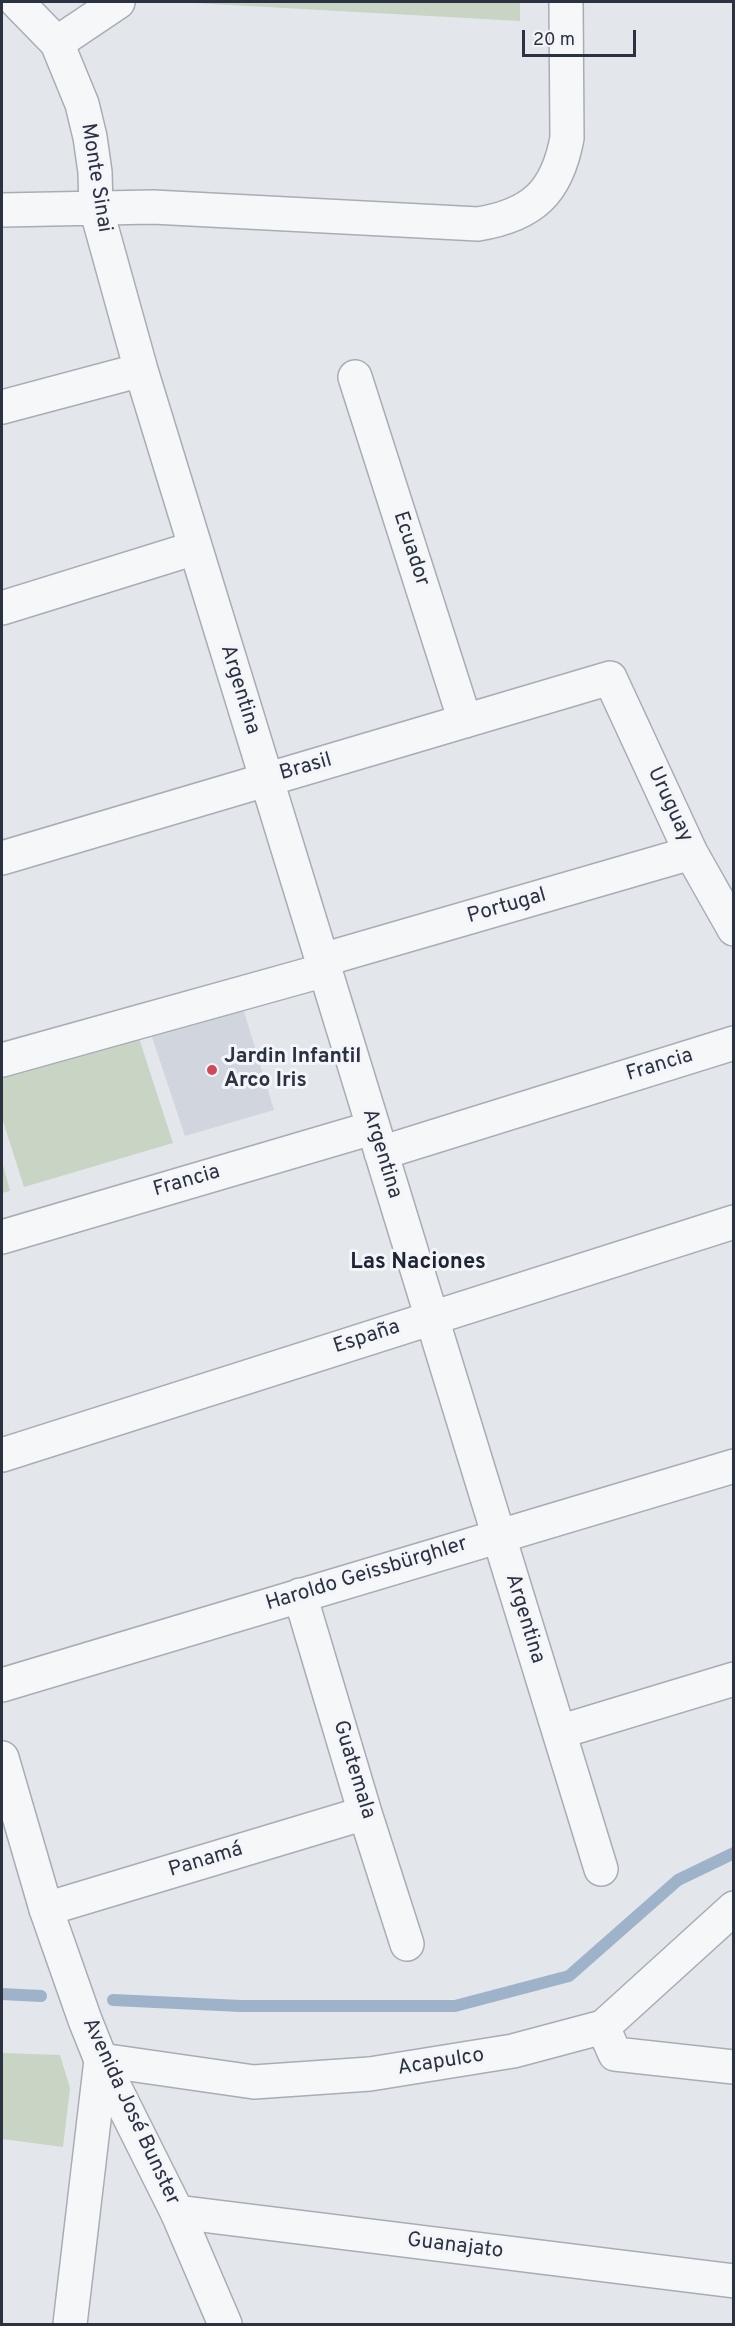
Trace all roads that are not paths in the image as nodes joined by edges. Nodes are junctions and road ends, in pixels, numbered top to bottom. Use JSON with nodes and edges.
{"nodes":[{"id":1,"x":17,"y":2,"type":"edge"},
{"id":2,"x":118,"y":2,"type":"edge"},
{"id":3,"x":566,"y":2,"type":"edge"},
{"id":4,"x":57,"y":43,"type":"junction"},
{"id":5,"x":96,"y":208,"type":"junction"},
{"id":6,"x":2,"y":210,"type":"edge"},
{"id":7,"x":141,"y":370,"type":"junction"},
{"id":8,"x":355,"y":376,"type":"dead end"},
{"id":9,"x":2,"y":407,"type":"edge"},
{"id":10,"x":195,"y":548,"type":"junction"},
{"id":11,"x":2,"y":608,"type":"edge"},
{"id":12,"x":610,"y":678,"type":"joint"},
{"id":13,"x":465,"y":721,"type":"junction"},
{"id":14,"x":267,"y":780,"type":"junction"},
{"id":15,"x":692,"y":854,"type":"junction"},
{"id":16,"x":2,"y":858,"type":"edge"},
{"id":17,"x":734,"y":929,"type":"edge"},
{"id":18,"x":323,"y":965,"type":"junction"},
{"id":19,"x":734,"y":1043,"type":"edge"},
{"id":20,"x":2,"y":1060,"type":"edge"},
{"id":21,"x":377,"y":1141,"type":"junction"},
{"id":22,"x":734,"y":1222,"type":"edge"},
{"id":23,"x":2,"y":1237,"type":"edge"},
{"id":24,"x":432,"y":1318,"type":"junction"},
{"id":25,"x":2,"y":1455,"type":"edge"},
{"id":26,"x":734,"y":1466,"type":"edge"},
{"id":27,"x":498,"y":1536,"type":"junction"},
{"id":28,"x":300,"y":1595,"type":"junction"},
{"id":29,"x":734,"y":1679,"type":"edge"},
{"id":30,"x":2,"y":1684,"type":"edge"},
{"id":31,"x":559,"y":1732,"type":"junction"},
{"id":32,"x":2,"y":1758,"type":"edge"},
{"id":33,"x":365,"y":1813,"type":"junction"},
{"id":34,"x":601,"y":1869,"type":"dead end"},
{"id":35,"x":734,"y":1908,"type":"edge"},
{"id":36,"x":46,"y":1910,"type":"junction"},
{"id":37,"x":407,"y":1944,"type":"dead end"},
{"id":38,"x":603,"y":2027,"type":"junction"},
{"id":39,"x":101,"y":2060,"type":"junction"},
{"id":40,"x":734,"y":2067,"type":"edge"},
{"id":41,"x":177,"y":2212,"type":"junction"},
{"id":42,"x":734,"y":2281,"type":"edge"},
{"id":43,"x":70,"y":2325,"type":"edge"},
{"id":44,"x":225,"y":2325,"type":"edge"}],
"edges":[{"from":1,"to":4,"type":"street","name":"Monte Sinai"},
{"from":2,"to":4,"type":"street"},
{"from":3,"to":5,"type":"street"},
{"from":4,"to":5,"type":"street","name":"Monte Sinai"},
{"from":5,"to":6,"type":"street"},
{"from":5,"to":7,"type":"street","name":"Monte Sinai"},
{"from":7,"to":9,"type":"street"},
{"from":7,"to":10,"type":"street","name":"Argentina"},
{"from":8,"to":13,"type":"street","name":"Ecuador"},
{"from":10,"to":11,"type":"street"},
{"from":10,"to":14,"type":"street","name":"Argentina"},
{"from":12,"to":13,"type":"street","name":"Brasil"},
{"from":12,"to":15,"type":"street","name":"Uruguay"},
{"from":13,"to":14,"type":"street","name":"Brasil"},
{"from":14,"to":16,"type":"street","name":"Brasil"},
{"from":14,"to":18,"type":"street","name":"Argentina"},
{"from":15,"to":17,"type":"street","name":"Uruguay"},
{"from":15,"to":18,"type":"street","name":"Portugal"},
{"from":18,"to":20,"type":"street","name":"Portugal"},
{"from":18,"to":21,"type":"street","name":"Argentina"},
{"from":19,"to":21,"type":"street","name":"Francia"},
{"from":21,"to":23,"type":"street","name":"Francia"},
{"from":21,"to":24,"type":"street","name":"Argentina"},
{"from":22,"to":24,"type":"street","name":"España"},
{"from":24,"to":25,"type":"street","name":"España"},
{"from":24,"to":27,"type":"street","name":"Argentina"},
{"from":26,"to":27,"type":"street","name":"Haroldo Geissbürghler"},
{"from":27,"to":28,"type":"street","name":"Haroldo Geissbürghler"},
{"from":27,"to":31,"type":"street","name":"Argentina"},
{"from":28,"to":30,"type":"street","name":"Haroldo Geissbürghler"},
{"from":28,"to":33,"type":"street","name":"Guatemala"},
{"from":29,"to":31,"type":"street"},
{"from":31,"to":34,"type":"street","name":"Argentina"},
{"from":32,"to":36,"type":"street","name":"Avenida José Bunster"},
{"from":33,"to":36,"type":"street","name":"Panamá"},
{"from":33,"to":37,"type":"street","name":"Guatemala"},
{"from":35,"to":38,"type":"street","name":"Acapulco"},
{"from":36,"to":39,"type":"street","name":"Avenida José Bunster"},
{"from":38,"to":39,"type":"street","name":"Acapulco"},
{"from":38,"to":40,"type":"street"},
{"from":39,"to":41,"type":"street","name":"Avenida José Bunster"},
{"from":39,"to":43,"type":"street"},
{"from":41,"to":42,"type":"street","name":"Guanajato"},
{"from":41,"to":44,"type":"street","name":"Avenida José Bunster"}]}
